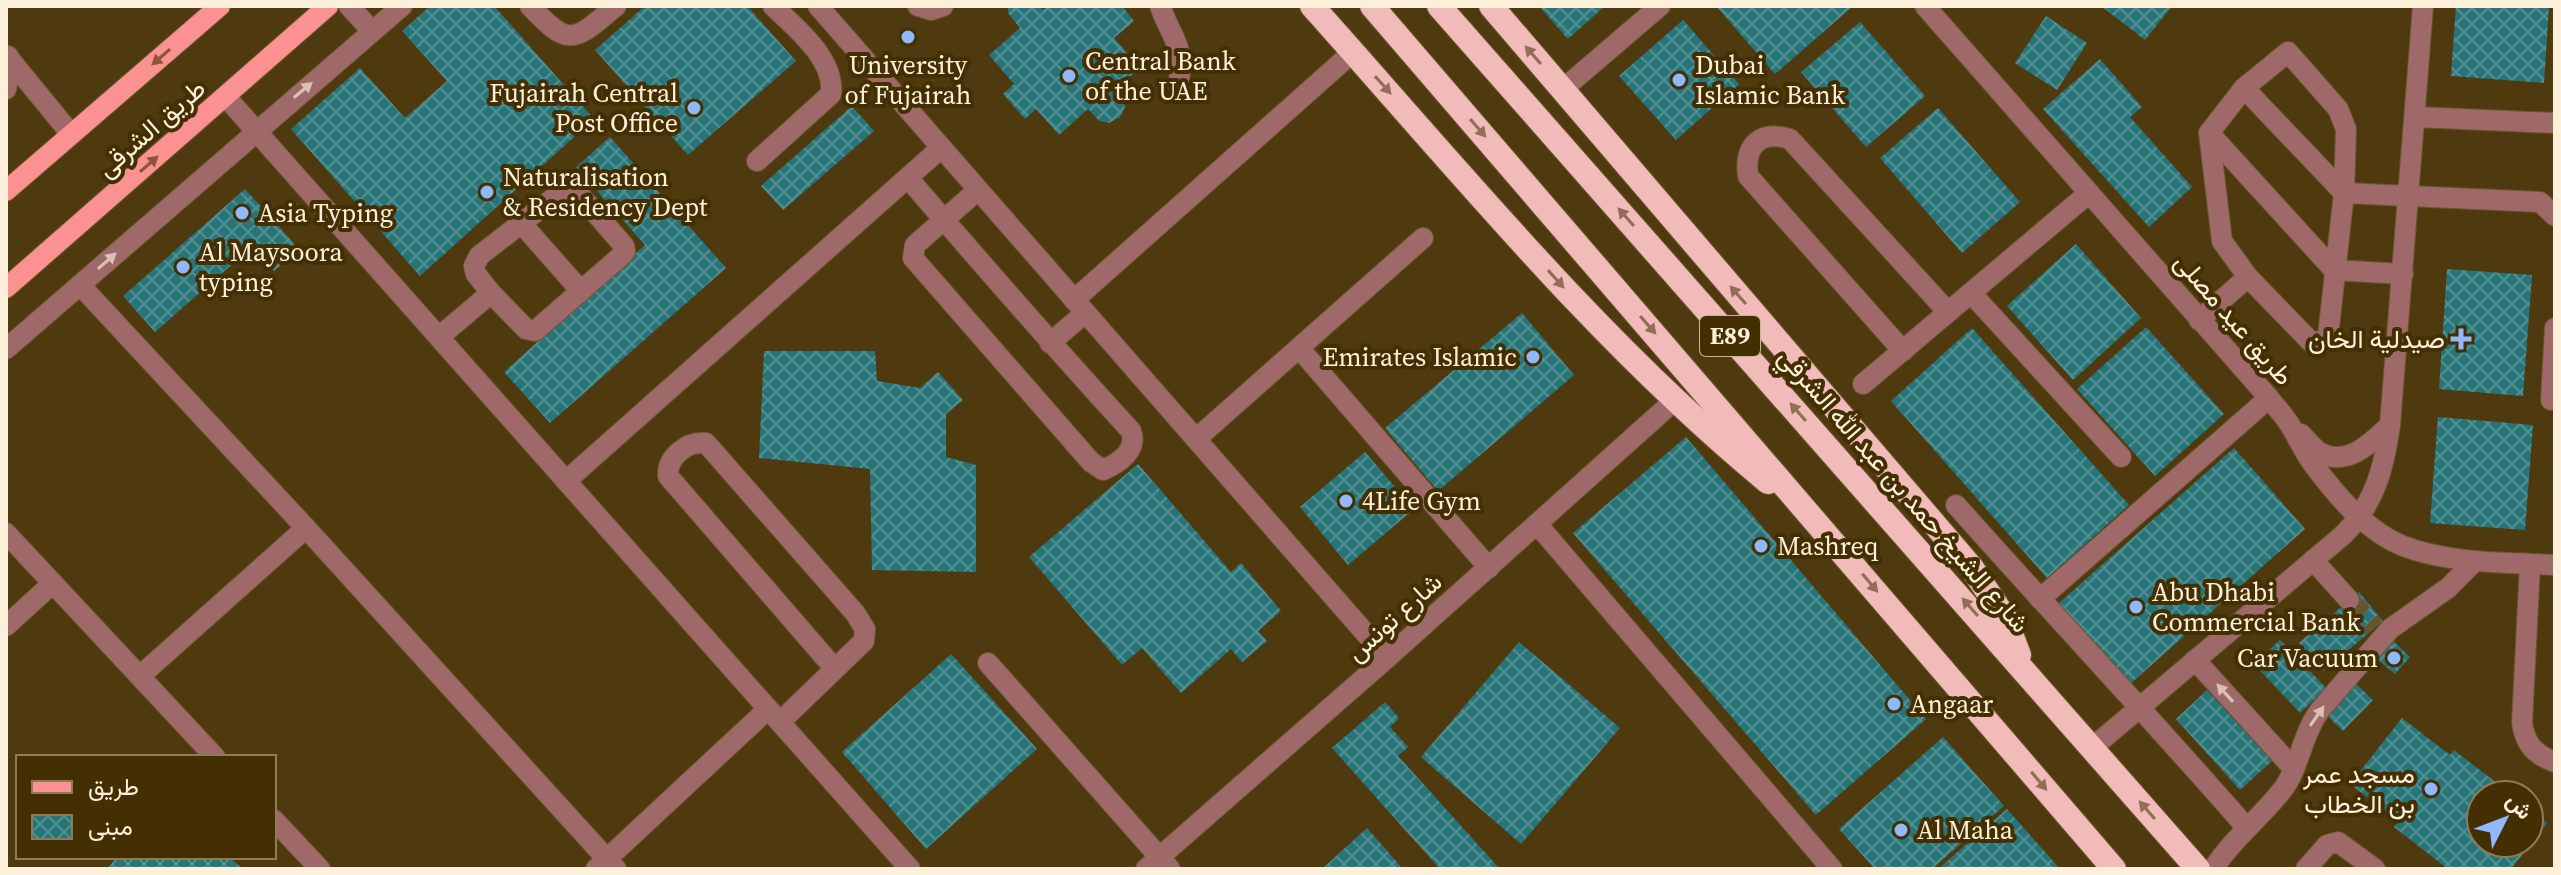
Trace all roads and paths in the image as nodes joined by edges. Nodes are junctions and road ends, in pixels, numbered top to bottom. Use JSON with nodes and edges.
{"nodes":[{"id":1,"x":220,"y":6,"type":"edge"},
{"id":2,"x":328,"y":6,"type":"edge"},
{"id":3,"x":349,"y":6,"type":"edge"},
{"id":4,"x":402,"y":6,"type":"edge"},
{"id":5,"x":530,"y":6,"type":"edge"},
{"id":6,"x":616,"y":6,"type":"edge"},
{"id":7,"x":773,"y":6,"type":"edge"},
{"id":8,"x":818,"y":6,"type":"edge"},
{"id":9,"x":918,"y":6,"type":"edge"},
{"id":10,"x":943,"y":6,"type":"edge"},
{"id":11,"x":1160,"y":6,"type":"edge"},
{"id":12,"x":1312,"y":6,"type":"edge"},
{"id":13,"x":1372,"y":6,"type":"edge"},
{"id":14,"x":1439,"y":6,"type":"edge"},
{"id":15,"x":1491,"y":6,"type":"edge"},
{"id":16,"x":1660,"y":6,"type":"edge"},
{"id":17,"x":1925,"y":6,"type":"edge"},
{"id":18,"x":2423,"y":6,"type":"edge"},
{"id":19,"x":372,"y":31,"type":"junction"},
{"id":20,"x":1353,"y":52,"type":"junction"},
{"id":21,"x":9,"y":57,"type":"edge"},
{"id":22,"x":1178,"y":86,"type":"dead end"},
{"id":23,"x":2244,"y":88,"type":"junction"},
{"id":24,"x":6,"y":89,"type":"edge"},
{"id":25,"x":1563,"y":89,"type":"junction"},
{"id":26,"x":226,"y":97,"type":"junction"},
{"id":27,"x":2416,"y":117,"type":"junction"},
{"id":28,"x":2555,"y":123,"type":"edge"},
{"id":29,"x":256,"y":130,"type":"junction"},
{"id":30,"x":2209,"y":133,"type":"junction"},
{"id":31,"x":71,"y":134,"type":"junction"},
{"id":32,"x":941,"y":148,"type":"junction"},
{"id":33,"x":757,"y":161,"type":"dead end"},
{"id":34,"x":908,"y":178,"type":"junction"},
{"id":35,"x":978,"y":190,"type":"junction"},
{"id":36,"x":6,"y":191,"type":"edge"},
{"id":37,"x":2089,"y":193,"type":"junction"},
{"id":38,"x":2344,"y":193,"type":"junction"},
{"id":39,"x":2409,"y":197,"type":"junction"},
{"id":40,"x":2555,"y":216,"type":"edge"},
{"id":41,"x":944,"y":220,"type":"junction"},
{"id":42,"x":521,"y":223,"type":"junction"},
{"id":43,"x":1423,"y":238,"type":"dead end"},
{"id":44,"x":2334,"y":270,"type":"junction"},
{"id":45,"x":2403,"y":274,"type":"junction"},
{"id":46,"x":2248,"y":277,"type":"junction"},
{"id":47,"x":80,"y":285,"type":"junction"},
{"id":48,"x":6,"y":288,"type":"edge"},
{"id":49,"x":581,"y":291,"type":"junction"},
{"id":50,"x":491,"y":293,"type":"junction"},
{"id":51,"x":1971,"y":293,"type":"junction"},
{"id":52,"x":1080,"y":306,"type":"junction"},
{"id":53,"x":1948,"y":312,"type":"junction"},
{"id":54,"x":2199,"y":320,"type":"junction"},
{"id":55,"x":2555,"y":328,"type":"edge"},
{"id":56,"x":439,"y":337,"type":"junction"},
{"id":57,"x":1050,"y":343,"type":"junction"},
{"id":58,"x":1299,"y":348,"type":"junction"},
{"id":59,"x":6,"y":349,"type":"edge"},
{"id":60,"x":1903,"y":351,"type":"junction"},
{"id":61,"x":1863,"y":384,"type":"dead end"},
{"id":62,"x":2269,"y":398,"type":"junction"},
{"id":63,"x":2551,"y":400,"type":"dead end"},
{"id":64,"x":1674,"y":401,"type":"junction"},
{"id":65,"x":2288,"y":422,"type":"junction"},
{"id":66,"x":2390,"y":425,"type":"junction"},
{"id":67,"x":1196,"y":439,"type":"junction"},
{"id":68,"x":2121,"y":457,"type":"dead end"},
{"id":69,"x":566,"y":481,"type":"junction"},
{"id":70,"x":1956,"y":505,"type":"dead end"},
{"id":71,"x":2359,"y":517,"type":"junction"},
{"id":72,"x":1537,"y":524,"type":"junction"},
{"id":73,"x":1820,"y":524,"type":"junction"},
{"id":74,"x":306,"y":528,"type":"junction"},
{"id":75,"x":6,"y":533,"type":"edge"},
{"id":76,"x":2313,"y":560,"type":"junction"},
{"id":77,"x":2475,"y":561,"type":"junction"},
{"id":78,"x":2530,"y":564,"type":"junction"},
{"id":79,"x":2555,"y":565,"type":"edge"},
{"id":80,"x":1489,"y":568,"type":"junction"},
{"id":81,"x":53,"y":583,"type":"junction"},
{"id":82,"x":2040,"y":599,"type":"junction"},
{"id":83,"x":2349,"y":600,"type":"tunnel mouth"},
{"id":84,"x":6,"y":626,"type":"edge"},
{"id":85,"x":1387,"y":658,"type":"junction"},
{"id":86,"x":2195,"y":660,"type":"junction"},
{"id":87,"x":988,"y":663,"type":"dead end"},
{"id":88,"x":2021,"y":665,"type":"junction"},
{"id":89,"x":835,"y":669,"type":"junction"},
{"id":90,"x":140,"y":676,"type":"junction"},
{"id":91,"x":2141,"y":706,"type":"junction"},
{"id":92,"x":774,"y":715,"type":"junction"},
{"id":93,"x":2092,"y":748,"type":"junction"},
{"id":94,"x":213,"y":755,"type":"edge"},
{"id":95,"x":2555,"y":762,"type":"edge"},
{"id":96,"x":2293,"y":768,"type":"junction"},
{"id":97,"x":276,"y":822,"type":"edge"},
{"id":98,"x":2246,"y":827,"type":"junction"},
{"id":99,"x":1159,"y":865,"type":"edge"},
{"id":100,"x":606,"y":866,"type":"edge"},
{"id":101,"x":320,"y":869,"type":"edge"},
{"id":102,"x":910,"y":869,"type":"edge"},
{"id":103,"x":1832,"y":869,"type":"edge"},
{"id":104,"x":2114,"y":869,"type":"edge"},
{"id":105,"x":2198,"y":869,"type":"edge"},
{"id":106,"x":2213,"y":869,"type":"edge"},
{"id":107,"x":2306,"y":869,"type":"edge"},
{"id":108,"x":2375,"y":869,"type":"edge"}],
"edges":[{"from":1,"to":31,"type":"main road","name":"طريق الشرقى","one_way":true},
{"from":2,"to":26,"type":"main road","name":"طريق الشرقى"},
{"from":3,"to":19,"type":"street"},
{"from":4,"to":19,"type":"street"},
{"from":5,"to":6,"type":"street"},
{"from":7,"to":33,"type":"street"},
{"from":8,"to":32,"type":"street"},
{"from":9,"to":10,"type":"street"},
{"from":11,"to":22,"type":"street"},
{"from":12,"to":20,"type":"highway"},
{"from":13,"to":73,"type":"highway","number":"E89","one_way":true},
{"from":88,"to":14,"type":"highway","name":"شارع الشيخ حمد بن عبد الله الشرقي","number":"E89","one_way":true},
{"from":25,"to":15,"type":"highway","one_way":true},
{"from":16,"to":25,"type":"street"},
{"from":17,"to":37,"type":"street","name":"طريق عيد مصلى"},
{"from":18,"to":27,"type":"street"},
{"from":29,"to":19,"type":"street","one_way":true},
{"from":20,"to":52,"type":"street"},
{"from":20,"to":64,"type":"highway","one_way":true},
{"from":21,"to":24,"type":"street"},
{"from":21,"to":31,"type":"street"},
{"from":23,"to":30,"type":"street"},
{"from":23,"to":38,"type":"street"},
{"from":23,"to":38,"type":"street"},
{"from":88,"to":25,"type":"highway","one_way":true},
{"from":26,"to":29,"type":"street"},
{"from":48,"to":26,"type":"main road","name":"طريق الشرقى","one_way":true},
{"from":27,"to":28,"type":"street"},
{"from":27,"to":39,"type":"street"},
{"from":47,"to":29,"type":"street","one_way":true},
{"from":29,"to":56,"type":"street"},
{"from":30,"to":44,"type":"street"},
{"from":30,"to":46,"type":"street"},
{"from":31,"to":36,"type":"main road","name":"طريق الشرقى"},
{"from":32,"to":34,"type":"street"},
{"from":32,"to":35,"type":"street"},
{"from":34,"to":41,"type":"street"},
{"from":34,"to":69,"type":"street"},
{"from":35,"to":41,"type":"street"},
{"from":35,"to":52,"type":"street"},
{"from":37,"to":51,"type":"street"},
{"from":37,"to":54,"type":"street","name":"طريق عيد مصلى"},
{"from":38,"to":39,"type":"street"},
{"from":38,"to":44,"type":"street"},
{"from":39,"to":40,"type":"street"},
{"from":39,"to":45,"type":"street"},
{"from":41,"to":57,"type":"street"},
{"from":41,"to":57,"type":"street"},
{"from":42,"to":49,"type":"street"},
{"from":42,"to":49,"type":"street"},
{"from":42,"to":50,"type":"street"},
{"from":43,"to":58,"type":"street"},
{"from":44,"to":45,"type":"street"},
{"from":44,"to":46,"type":"street"},
{"from":45,"to":66,"type":"street"},
{"from":46,"to":54,"type":"street"},
{"from":47,"to":59,"type":"street"},
{"from":47,"to":74,"type":"street"},
{"from":49,"to":50,"type":"street"},
{"from":50,"to":56,"type":"street"},
{"from":51,"to":53,"type":"street"},
{"from":51,"to":68,"type":"street"},
{"from":52,"to":57,"type":"street"},
{"from":52,"to":67,"type":"street"},
{"from":53,"to":60,"type":"street"},
{"from":53,"to":60,"type":"street"},
{"from":54,"to":62,"type":"street","name":"طريق عيد مصلى"},
{"from":55,"to":63,"type":"street"},
{"from":56,"to":69,"type":"street"},
{"from":58,"to":67,"type":"street"},
{"from":58,"to":80,"type":"street"},
{"from":60,"to":61,"type":"street"},
{"from":62,"to":65,"type":"street","name":"طريق عيد مصلى"},
{"from":62,"to":82,"type":"street"},
{"from":64,"to":72,"type":"street","name":"شارع تونس"},
{"from":64,"to":73,"type":"highway"},
{"from":65,"to":66,"type":"street"},
{"from":65,"to":71,"type":"street","name":"طريق عيد مصلى"},
{"from":66,"to":71,"type":"street"},
{"from":67,"to":85,"type":"street"},
{"from":69,"to":92,"type":"street"},
{"from":70,"to":82,"type":"street"},
{"from":71,"to":76,"type":"street"},
{"from":71,"to":77,"type":"street","name":"طريق عيد مصلى"},
{"from":72,"to":80,"type":"street","name":"شارع تونس"},
{"from":72,"to":103,"type":"street"},
{"from":73,"to":104,"type":"highway","number":"E89","one_way":true},
{"from":74,"to":90,"type":"street"},
{"from":74,"to":100,"type":"street"},
{"from":75,"to":81,"type":"street"},
{"from":76,"to":83,"type":"street"},
{"from":76,"to":86,"type":"street"},
{"from":77,"to":78,"type":"street","name":"طريق عيد مصلى"},
{"from":96,"to":77,"type":"street","one_way":true},
{"from":78,"to":79,"type":"street","name":"طريق عيد مصلى"},
{"from":78,"to":95,"type":"street"},
{"from":80,"to":85,"type":"street","name":"شارع تونس"},
{"from":81,"to":84,"type":"street"},
{"from":81,"to":90,"type":"street"},
{"from":82,"to":91,"type":"street"},
{"from":85,"to":99,"type":"street","name":"شارع تونس"},
{"from":86,"to":91,"type":"street"},
{"from":96,"to":86,"type":"street","one_way":true},
{"from":87,"to":99,"type":"street"},
{"from":88,"to":93,"type":"highway","name":"شارع الشيخ حمد بن عبد الله الشرقي","number":"E89"},
{"from":89,"to":89,"type":"street"},
{"from":89,"to":92,"type":"street"},
{"from":90,"to":94,"type":"street"},
{"from":91,"to":93,"type":"street"},
{"from":91,"to":98,"type":"street"},
{"from":92,"to":100,"type":"street"},
{"from":92,"to":102,"type":"street"},
{"from":105,"to":93,"type":"highway","name":"شارع الشيخ حمد بن عبد الله الشرقي","number":"E89","one_way":true},
{"from":96,"to":98,"type":"street"},
{"from":97,"to":101,"type":"street"},
{"from":98,"to":106,"type":"street"},
{"from":107,"to":108,"type":"street"}]}
